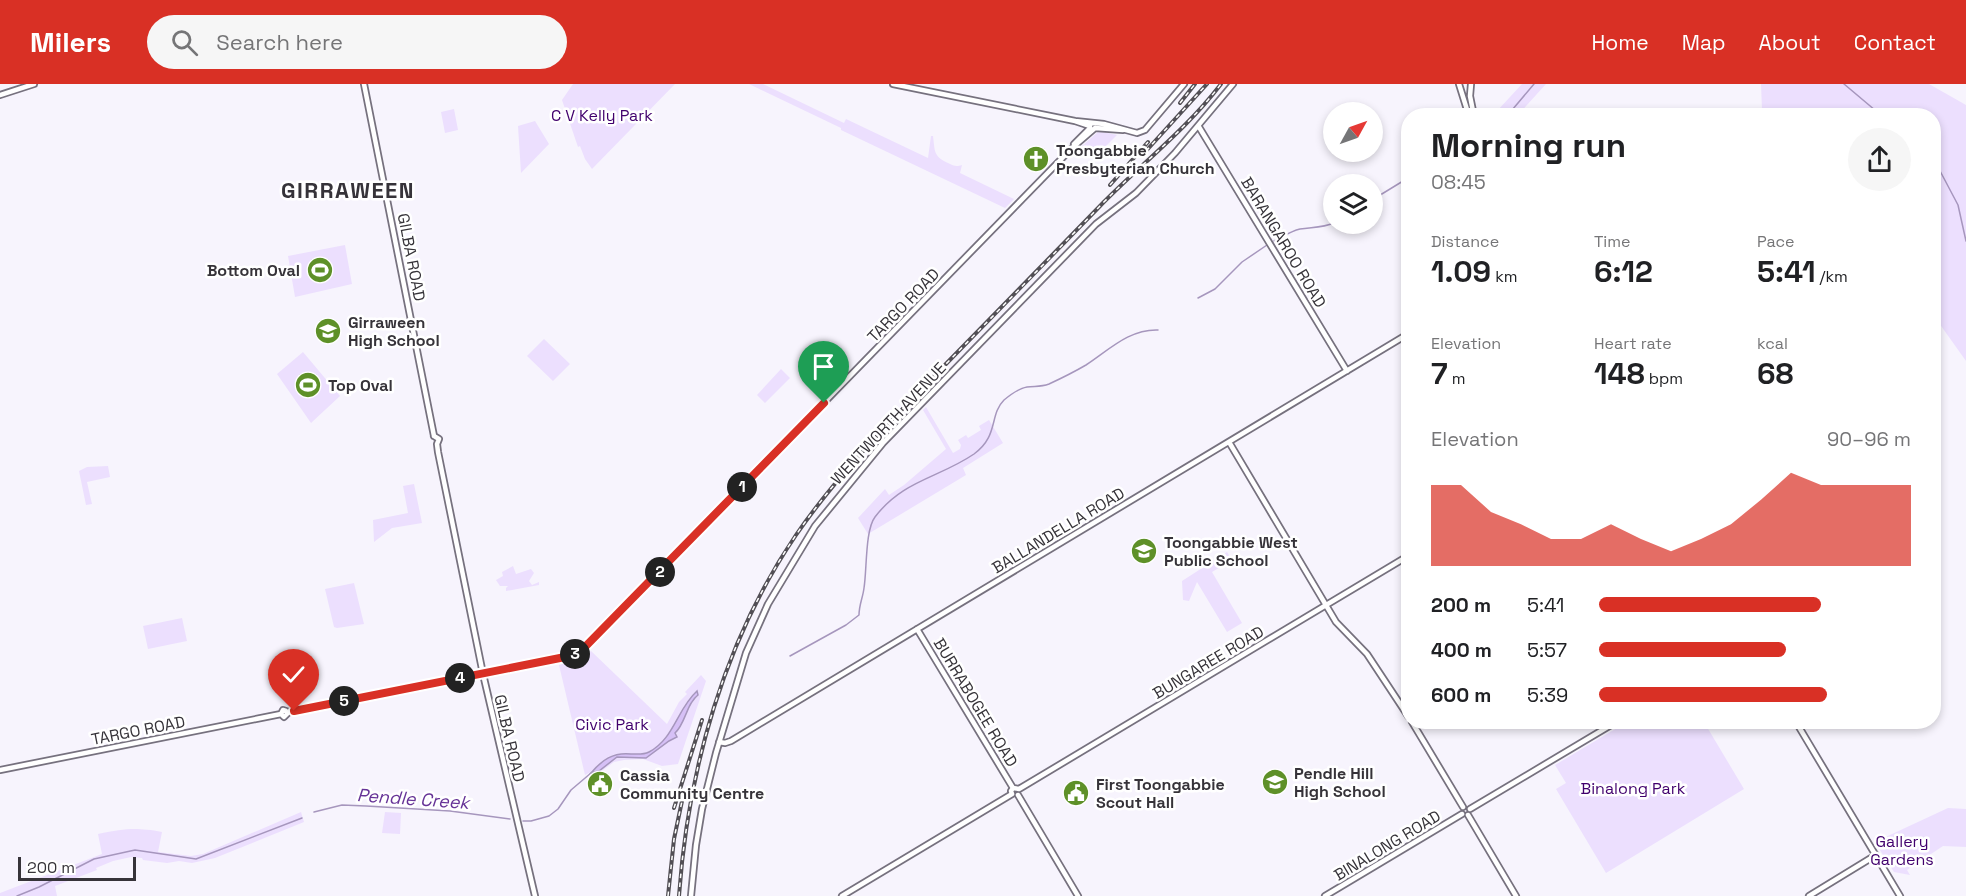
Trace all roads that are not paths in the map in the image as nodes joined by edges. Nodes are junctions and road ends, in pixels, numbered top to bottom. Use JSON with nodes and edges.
{"nodes":[{"id":1,"x":34,"y":84,"type":"edge"},
{"id":2,"x":364,"y":84,"type":"edge"},
{"id":3,"x":893,"y":84,"type":"edge"},
{"id":4,"x":1184,"y":84,"type":"edge"},
{"id":5,"x":1233,"y":84,"type":"edge"},
{"id":6,"x":1461,"y":84,"type":"edge"},
{"id":7,"x":1471,"y":84,"type":"edge"},
{"id":8,"x":0,"y":95,"type":"edge"},
{"id":9,"x":1467,"y":108,"type":"edge"},
{"id":10,"x":1472,"y":108,"type":"edge"},
{"id":11,"x":1092,"y":127,"type":"junction"},
{"id":12,"x":1199,"y":127,"type":"junction"},
{"id":13,"x":1401,"y":338,"type":"edge"},
{"id":14,"x":1347,"y":371,"type":"junction"},
{"id":15,"x":1229,"y":442,"type":"junction"},
{"id":16,"x":1401,"y":560,"type":"edge"},
{"id":17,"x":1326,"y":605,"type":"junction"},
{"id":18,"x":917,"y":629,"type":"junction"},
{"id":19,"x":483,"y":674,"type":"junction"},
{"id":20,"x":1401,"y":705,"type":"edge"},
{"id":21,"x":1416,"y":729,"type":"edge"},
{"id":22,"x":1604,"y":729,"type":"edge"},
{"id":23,"x":1800,"y":729,"type":"edge"},
{"id":24,"x":719,"y":742,"type":"junction"},
{"id":25,"x":0,"y":770,"type":"edge"},
{"id":26,"x":1015,"y":791,"type":"junction"},
{"id":27,"x":1463,"y":807,"type":"junction"},
{"id":28,"x":1470,"y":809,"type":"junction"},
{"id":29,"x":1462,"y":814,"type":"junction"},
{"id":30,"x":1468,"y":815,"type":"junction"},
{"id":31,"x":1876,"y":855,"type":"junction"},
{"id":32,"x":535,"y":896,"type":"edge"},
{"id":33,"x":691,"y":896,"type":"edge"},
{"id":34,"x":842,"y":896,"type":"edge"},
{"id":35,"x":1078,"y":896,"type":"edge"},
{"id":36,"x":1325,"y":896,"type":"edge"},
{"id":37,"x":1516,"y":896,"type":"edge"},
{"id":38,"x":1809,"y":896,"type":"edge"},
{"id":39,"x":1900,"y":896,"type":"edge"}],
"edges":[{"from":1,"to":8,"type":"street"},
{"from":2,"to":19,"type":"street","name":"GILBA ROAD"},
{"from":3,"to":11,"type":"street"},
{"from":4,"to":11,"type":"street"},
{"from":5,"to":12,"type":"street","name":"WENTWORTH AVENUE"},
{"from":6,"to":9,"type":"street"},
{"from":7,"to":10,"type":"street"},
{"from":11,"to":19,"type":"street","name":"TARGO ROAD"},
{"from":12,"to":14,"type":"street","name":"BARANGAROO ROAD"},
{"from":12,"to":24,"type":"street","name":"WENTWORTH AVENUE"},
{"from":13,"to":14,"type":"street","name":"BALLANDELLA ROAD"},
{"from":14,"to":15,"type":"street","name":"BALLANDELLA ROAD"},
{"from":15,"to":17,"type":"street"},
{"from":15,"to":18,"type":"street","name":"BALLANDELLA ROAD"},
{"from":16,"to":17,"type":"street","name":"BUNGAREE ROAD"},
{"from":17,"to":20,"type":"street"},
{"from":17,"to":26,"type":"street","name":"BUNGAREE ROAD"},
{"from":18,"to":24,"type":"street","name":"BALLANDELLA ROAD"},
{"from":18,"to":26,"type":"street","name":"BURRABOGEE ROAD"},
{"from":19,"to":25,"type":"street","name":"TARGO ROAD"},
{"from":19,"to":32,"type":"street","name":"GILBA ROAD"},
{"from":21,"to":27,"type":"street"},
{"from":22,"to":28,"type":"street"},
{"from":23,"to":31,"type":"street"},
{"from":24,"to":33,"type":"street","name":"WENTWORTH AVENUE"},
{"from":26,"to":34,"type":"street","name":"BUNGAREE ROAD"},
{"from":26,"to":35,"type":"street","name":"BURRABOGEE ROAD"},
{"from":27,"to":28,"type":"street"},
{"from":27,"to":29,"type":"street"},
{"from":28,"to":30,"type":"street"},
{"from":29,"to":30,"type":"street"},
{"from":29,"to":36,"type":"street","name":"BINALONG ROAD"},
{"from":30,"to":37,"type":"street"},
{"from":31,"to":38,"type":"street"},
{"from":31,"to":39,"type":"street"}]}
